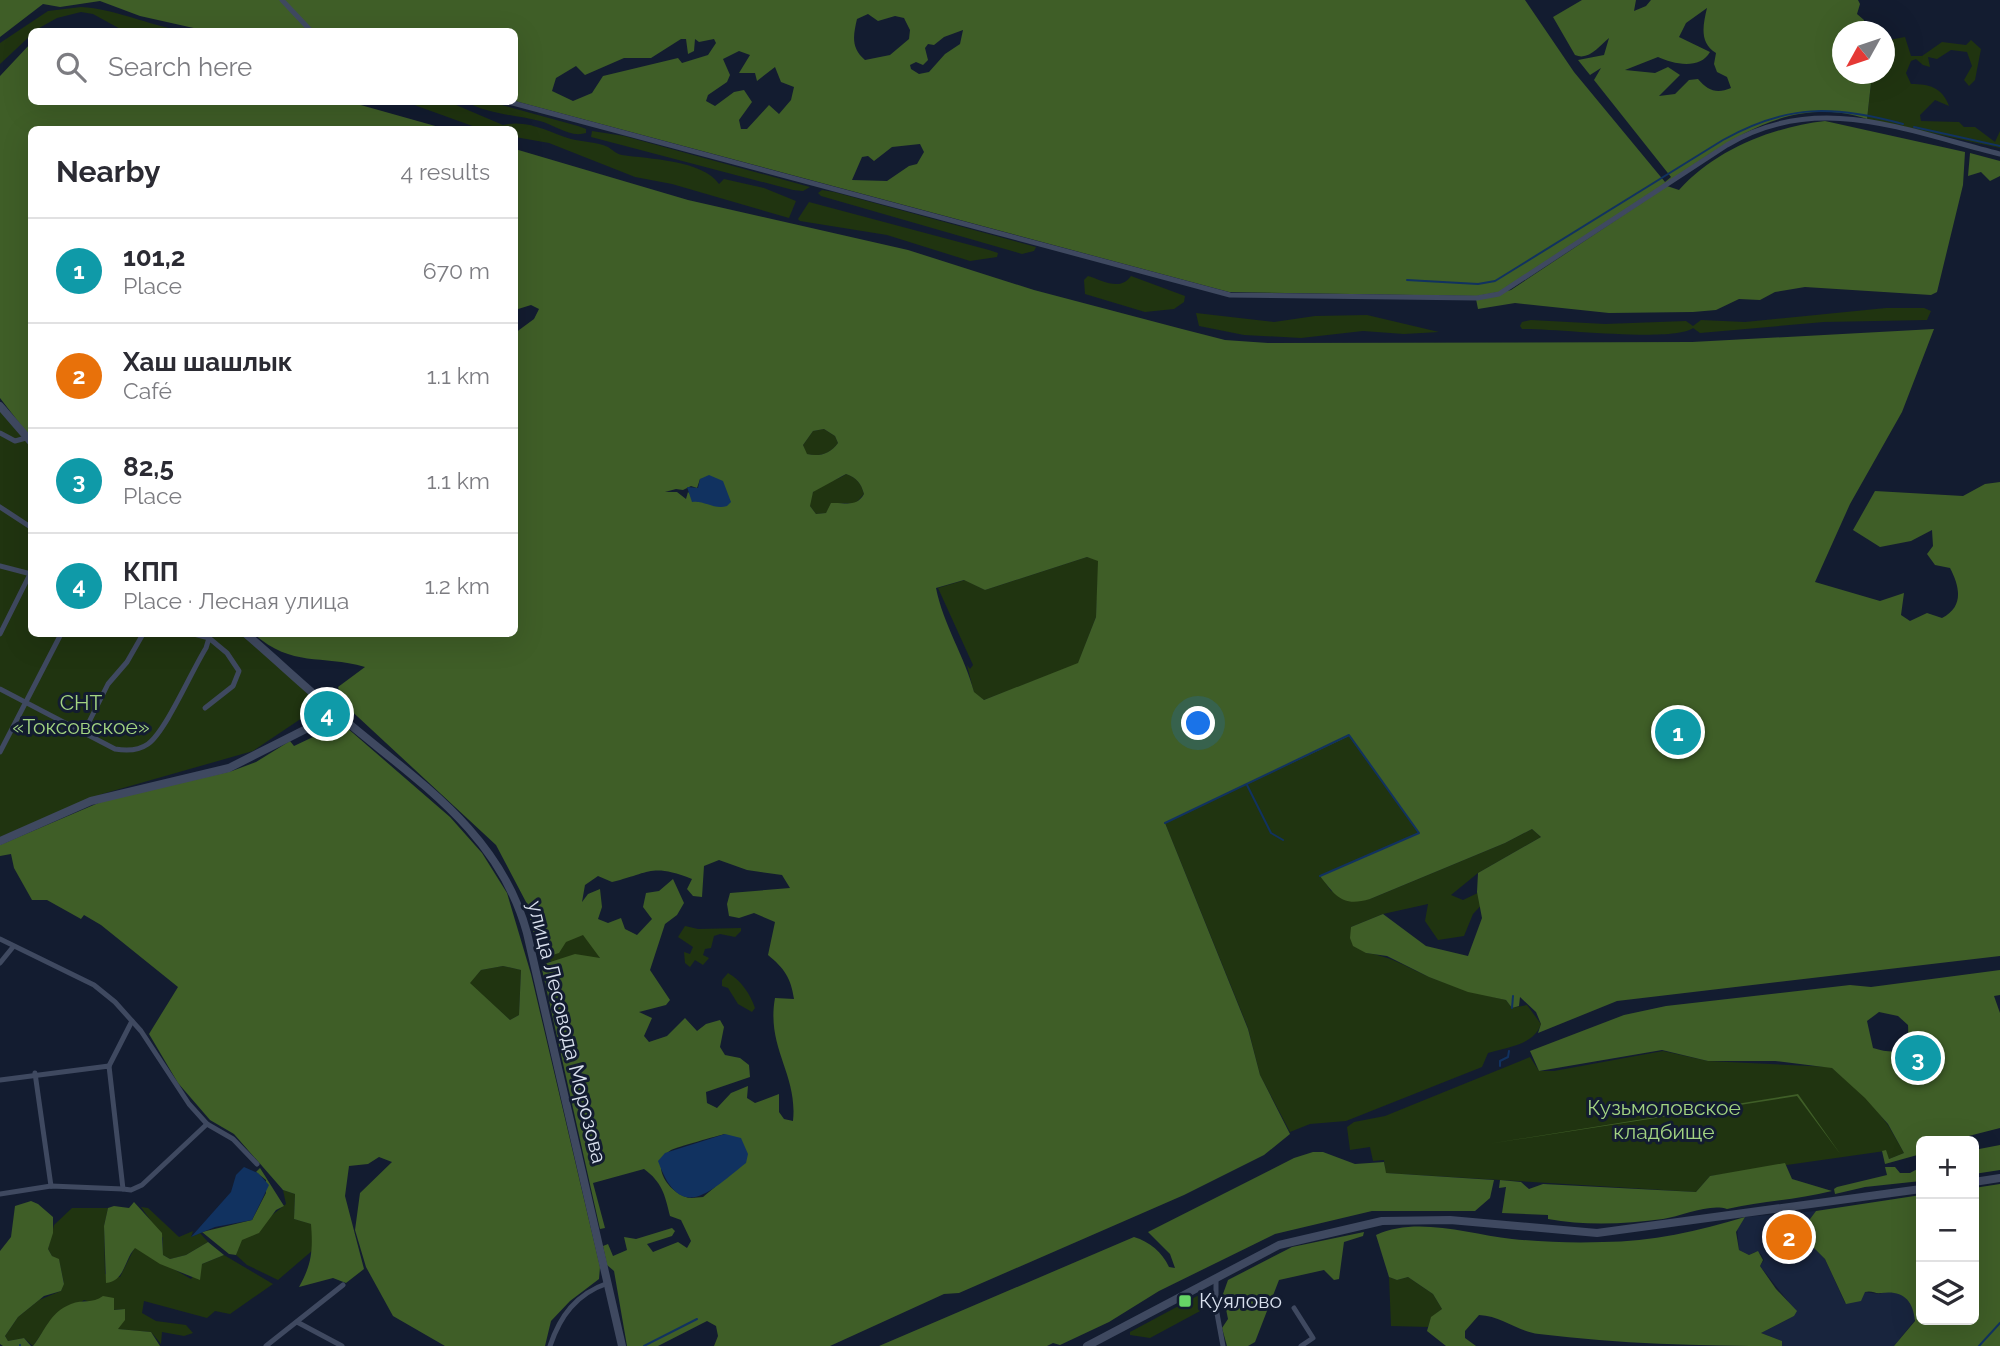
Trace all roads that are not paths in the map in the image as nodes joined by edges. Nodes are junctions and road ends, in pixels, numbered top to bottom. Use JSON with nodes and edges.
{"nodes":[{"id":1,"x":282,"y":0,"type":"edge"},
{"id":2,"x":308,"y":28,"type":"edge"},
{"id":3,"x":518,"y":104,"type":"edge"},
{"id":4,"x":2000,"y":154,"type":"edge"},
{"id":5,"x":0,"y":405,"type":"edge"},
{"id":6,"x":0,"y":433,"type":"edge"},
{"id":7,"x":28,"y":439,"type":"edge"},
{"id":8,"x":28,"y":440,"type":"edge"},
{"id":9,"x":0,"y":507,"type":"edge"},
{"id":10,"x":28,"y":525,"type":"edge"},
{"id":11,"x":0,"y":566,"type":"edge"},
{"id":12,"x":28,"y":573,"type":"edge"},
{"id":13,"x":28,"y":580,"type":"edge"},
{"id":14,"x":1,"y":629,"type":"edge"},
{"id":15,"x":59,"y":637,"type":"edge"},
{"id":16,"x":141,"y":637,"type":"edge"},
{"id":17,"x":205,"y":637,"type":"edge"},
{"id":18,"x":249,"y":637,"type":"edge"},
{"id":19,"x":209,"y":638,"type":"junction"},
{"id":20,"x":0,"y":688,"type":"edge"},
{"id":21,"x":26,"y":702,"type":"junction"},
{"id":22,"x":205,"y":708,"type":"dead end"},
{"id":23,"x":345,"y":721,"type":"junction"},
{"id":24,"x":83,"y":732,"type":"junction"},
{"id":25,"x":0,"y":752,"type":"edge"},
{"id":26,"x":0,"y":841,"type":"edge"},
{"id":27,"x":0,"y":939,"type":"edge"},
{"id":28,"x":13,"y":947,"type":"junction"},
{"id":29,"x":0,"y":964,"type":"edge"},
{"id":30,"x":132,"y":1021,"type":"junction"},
{"id":31,"x":109,"y":1066,"type":"junction"},
{"id":32,"x":35,"y":1073,"type":"junction"},
{"id":33,"x":0,"y":1080,"type":"edge"},
{"id":34,"x":207,"y":1124,"type":"junction"},
{"id":35,"x":257,"y":1164,"type":"dead end"},
{"id":36,"x":2000,"y":1178,"type":"edge"},
{"id":37,"x":1979,"y":1181,"type":"edge"},
{"id":38,"x":51,"y":1186,"type":"junction"},
{"id":39,"x":123,"y":1189,"type":"junction"},
{"id":40,"x":1916,"y":1190,"type":"edge"},
{"id":41,"x":0,"y":1194,"type":"edge"},
{"id":42,"x":1216,"y":1279,"type":"junction"},
{"id":43,"x":608,"y":1283,"type":"junction"},
{"id":44,"x":343,"y":1285,"type":"dead end"},
{"id":45,"x":1294,"y":1308,"type":"dead end"},
{"id":46,"x":296,"y":1322,"type":"junction"},
{"id":47,"x":266,"y":1346,"type":"edge"},
{"id":48,"x":342,"y":1346,"type":"edge"},
{"id":49,"x":550,"y":1346,"type":"edge"},
{"id":50,"x":622,"y":1346,"type":"edge"},
{"id":51,"x":1087,"y":1346,"type":"edge"},
{"id":52,"x":1223,"y":1346,"type":"edge"},
{"id":53,"x":1301,"y":1346,"type":"edge"}],
"edges":[{"from":1,"to":2,"type":"street"},
{"from":3,"to":4,"type":"street"},
{"from":5,"to":7,"type":"street"},
{"from":6,"to":8,"type":"street"},
{"from":9,"to":10,"type":"street"},
{"from":11,"to":12,"type":"street"},
{"from":13,"to":14,"type":"street"},
{"from":15,"to":21,"type":"street"},
{"from":16,"to":24,"type":"street"},
{"from":17,"to":19,"type":"street"},
{"from":18,"to":23,"type":"street","name":"улица Лесовода Морозова"},
{"from":19,"to":22,"type":"street"},
{"from":19,"to":24,"type":"street"},
{"from":20,"to":21,"type":"street"},
{"from":21,"to":24,"type":"street"},
{"from":21,"to":25,"type":"street"},
{"from":23,"to":26,"type":"street"},
{"from":23,"to":43,"type":"street","name":"улица Лесовода Морозова"},
{"from":27,"to":28,"type":"street"},
{"from":28,"to":29,"type":"street"},
{"from":28,"to":30,"type":"street"},
{"from":30,"to":31,"type":"street"},
{"from":30,"to":34,"type":"street"},
{"from":31,"to":32,"type":"street"},
{"from":31,"to":39,"type":"street"},
{"from":32,"to":33,"type":"street"},
{"from":32,"to":38,"type":"street"},
{"from":34,"to":35,"type":"street"},
{"from":34,"to":39,"type":"street"},
{"from":36,"to":37,"type":"street"},
{"from":38,"to":39,"type":"street"},
{"from":38,"to":41,"type":"street"},
{"from":40,"to":42,"type":"street"},
{"from":42,"to":51,"type":"street"},
{"from":42,"to":52,"type":"street"},
{"from":43,"to":49,"type":"street"},
{"from":43,"to":50,"type":"street","name":"улица Лесовода Морозова"},
{"from":44,"to":46,"type":"street"},
{"from":45,"to":53,"type":"street"},
{"from":46,"to":47,"type":"street"},
{"from":46,"to":48,"type":"street"}]}
